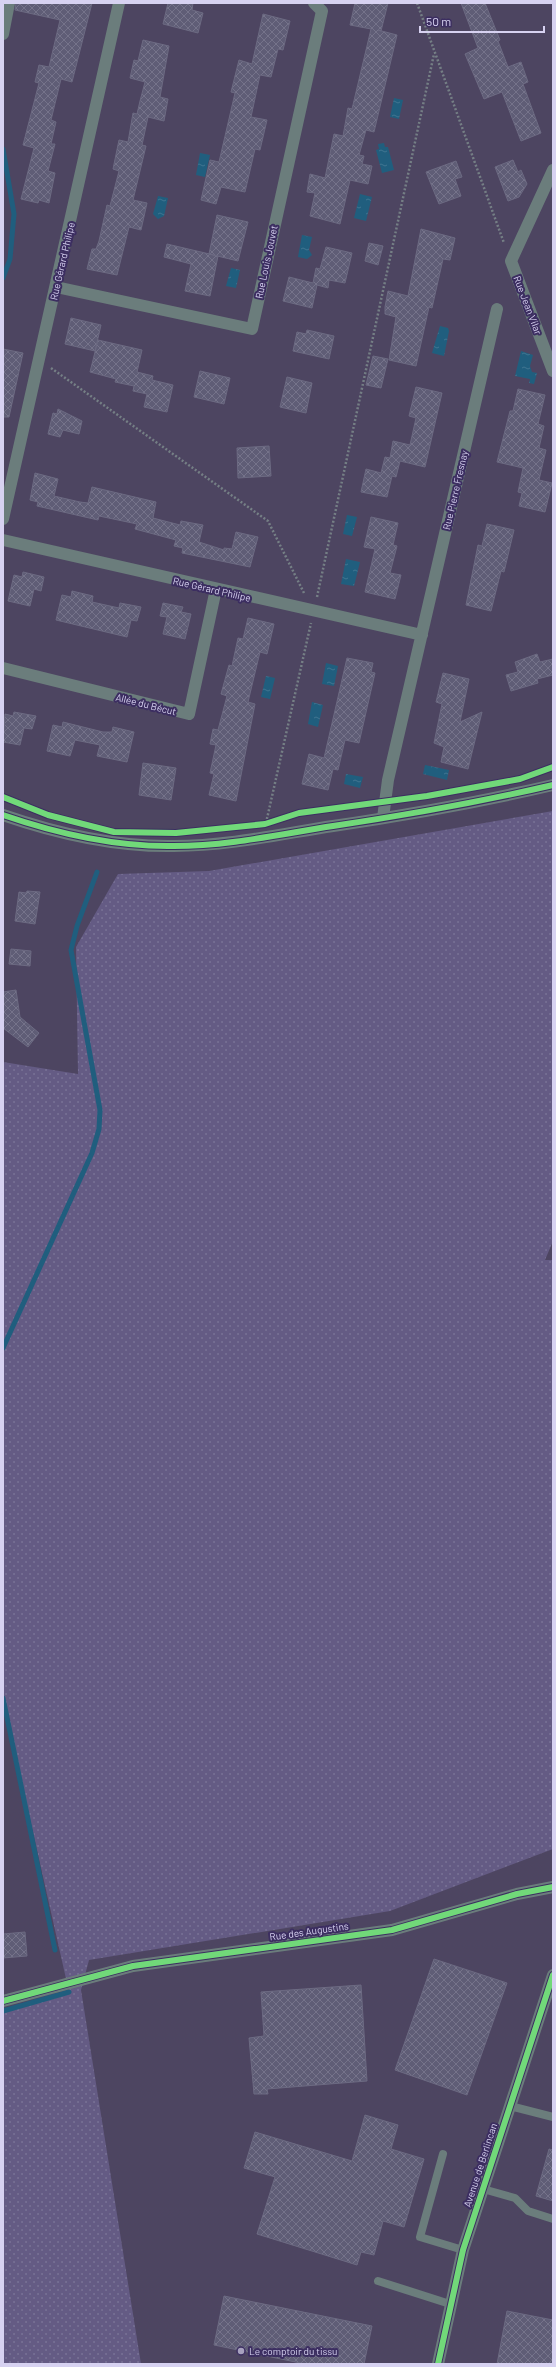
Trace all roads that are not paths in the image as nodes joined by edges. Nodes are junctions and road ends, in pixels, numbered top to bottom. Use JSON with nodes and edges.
{"nodes":[{"id":1,"x":9,"y":3,"type":"edge"},
{"id":2,"x":119,"y":3,"type":"edge"},
{"id":3,"x":314,"y":3,"type":"edge"},
{"id":4,"x":3,"y":34,"type":"edge"},
{"id":5,"x":553,"y":170,"type":"edge"},
{"id":6,"x":56,"y":287,"type":"junction"},
{"id":7,"x":497,"y":309,"type":"dead end"},
{"id":8,"x":553,"y":371,"type":"edge"},
{"id":9,"x":3,"y":520,"type":"edge"},
{"id":10,"x":3,"y":540,"type":"edge"},
{"id":11,"x":216,"y":589,"type":"junction"},
{"id":12,"x":422,"y":635,"type":"junction"},
{"id":13,"x":3,"y":668,"type":"edge"},
{"id":14,"x":553,"y":785,"type":"edge"},
{"id":15,"x":3,"y":815,"type":"edge"},
{"id":16,"x":383,"y":818,"type":"junction"},
{"id":17,"x":553,"y":1887,"type":"edge"},
{"id":18,"x":553,"y":1975,"type":"edge"},
{"id":19,"x":3,"y":2000,"type":"edge"},
{"id":20,"x":510,"y":2106,"type":"junction"},
{"id":21,"x":553,"y":2117,"type":"edge"},
{"id":22,"x":443,"y":2154,"type":"dead end"},
{"id":23,"x":483,"y":2189,"type":"junction"},
{"id":24,"x":553,"y":2219,"type":"edge"},
{"id":25,"x":463,"y":2250,"type":"junction"},
{"id":26,"x":378,"y":2282,"type":"dead end"},
{"id":27,"x":450,"y":2304,"type":"junction"},
{"id":28,"x":438,"y":2364,"type":"edge"}],
"edges":[{"from":1,"to":4,"type":"street"},
{"from":2,"to":6,"type":"street","name":"Rue Gérard Philipe"},
{"from":3,"to":6,"type":"street","name":"Rue Louis Jouvet"},
{"from":5,"to":8,"type":"street","name":"Rue Jean Vilar"},
{"from":6,"to":9,"type":"street","name":"Rue Gérard Philipe"},
{"from":7,"to":12,"type":"street","name":"Rue Pierre Fresnay"},
{"from":10,"to":11,"type":"street","name":"Rue Gérard Philipe"},
{"from":11,"to":12,"type":"street","name":"Rue Gérard Philipe"},
{"from":11,"to":13,"type":"street","name":"Allée du Bécut"},
{"from":12,"to":16,"type":"street","name":"Rue Pierre Fresnay"},
{"from":14,"to":16,"type":"street"},
{"from":15,"to":16,"type":"street"},
{"from":17,"to":19,"type":"street","name":"Rue des Augustins"},
{"from":18,"to":20,"type":"street","name":"Avenue de Berlincan"},
{"from":20,"to":21,"type":"lane"},
{"from":20,"to":23,"type":"street","name":"Avenue de Berlincan"},
{"from":22,"to":25,"type":"lane"},
{"from":23,"to":24,"type":"lane"},
{"from":23,"to":25,"type":"street","name":"Avenue de Berlincan"},
{"from":25,"to":27,"type":"street","name":"Avenue de Berlincan"},
{"from":26,"to":27,"type":"lane"},
{"from":27,"to":28,"type":"street","name":"Avenue de Berlincan"}]}
